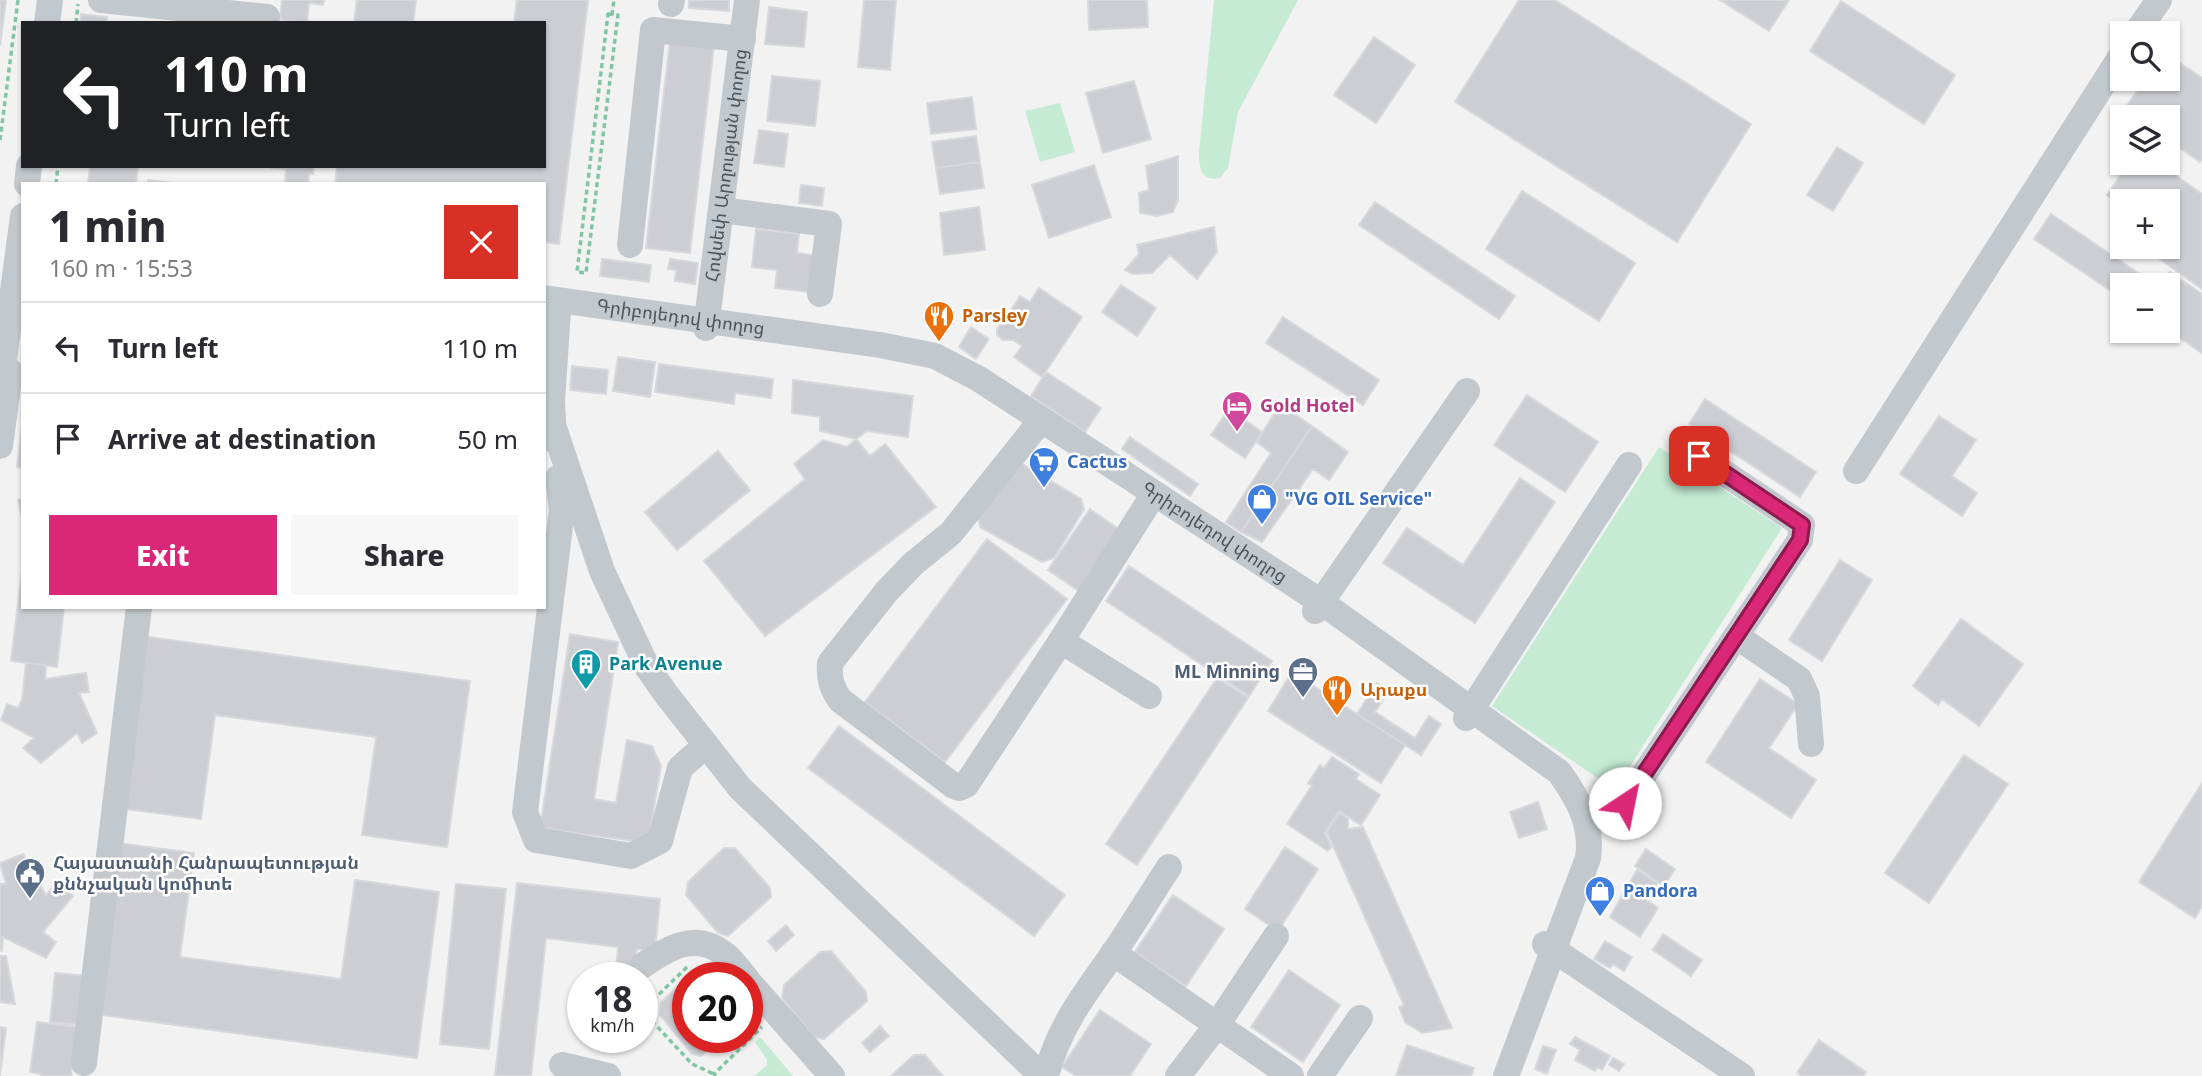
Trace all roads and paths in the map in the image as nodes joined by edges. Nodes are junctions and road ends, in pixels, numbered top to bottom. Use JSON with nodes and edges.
{"nodes":[{"id":1,"x":18,"y":0,"type":"edge"},
{"id":2,"x":50,"y":0,"type":"edge"},
{"id":3,"x":56,"y":0,"type":"edge"},
{"id":4,"x":79,"y":0,"type":"edge"},
{"id":5,"x":101,"y":0,"type":"edge"},
{"id":6,"x":614,"y":0,"type":"edge"},
{"id":7,"x":747,"y":0,"type":"edge"},
{"id":8,"x":2159,"y":0,"type":"edge"},
{"id":9,"x":268,"y":13,"type":"edge"},
{"id":10,"x":612,"y":15,"type":"junction"},
{"id":11,"x":47,"y":21,"type":"edge"},
{"id":12,"x":54,"y":21,"type":"edge"},
{"id":13,"x":76,"y":21,"type":"edge"},
{"id":14,"x":2144,"y":21,"type":"edge"},
{"id":15,"x":607,"y":25,"type":"junction"},
{"id":16,"x":617,"y":27,"type":"junction"},
{"id":17,"x":743,"y":38,"type":"junction"},
{"id":18,"x":602,"y":65,"type":"junction"},
{"id":19,"x":612,"y":66,"type":"junction"},
{"id":20,"x":2110,"y":73,"type":"edge"},
{"id":21,"x":598,"y":102,"type":"junction"},
{"id":22,"x":607,"y":103,"type":"junction"},
{"id":23,"x":0,"y":141,"type":"edge"},
{"id":24,"x":592,"y":144,"type":"junction"},
{"id":25,"x":602,"y":146,"type":"junction"},
{"id":26,"x":588,"y":181,"type":"junction"},
{"id":27,"x":597,"y":182,"type":"junction"},
{"id":28,"x":587,"y":191,"type":"junction"},
{"id":29,"x":596,"y":192,"type":"junction"},
{"id":30,"x":721,"y":210,"type":"junction"},
{"id":31,"x":16,"y":230,"type":"edge"},
{"id":32,"x":582,"y":233,"type":"junction"},
{"id":33,"x":591,"y":235,"type":"junction"},
{"id":34,"x":580,"y":242,"type":"junction"},
{"id":35,"x":590,"y":243,"type":"junction"},
{"id":36,"x":630,"y":245,"type":"dead end"},
{"id":37,"x":21,"y":293,"type":"edge"},
{"id":38,"x":820,"y":294,"type":"dead end"},
{"id":39,"x":549,"y":306,"type":"edge"},
{"id":40,"x":706,"y":324,"type":"junction"},
{"id":41,"x":0,"y":389,"type":"edge"},
{"id":42,"x":1467,"y":391,"type":"dead end"},
{"id":43,"x":553,"y":425,"type":"junction"},
{"id":44,"x":1035,"y":428,"type":"junction"},
{"id":45,"x":0,"y":446,"type":"edge"},
{"id":46,"x":1699,"y":456,"type":"dead end"},
{"id":47,"x":1629,"y":465,"type":"dead end"},
{"id":48,"x":1856,"y":471,"type":"dead end"},
{"id":49,"x":1150,"y":500,"type":"junction"},
{"id":50,"x":1318,"y":606,"type":"junction"},
{"id":51,"x":139,"y":609,"type":"edge"},
{"id":52,"x":1736,"y":636,"type":"junction"},
{"id":53,"x":1061,"y":642,"type":"junction"},
{"id":54,"x":1149,"y":696,"type":"dead end"},
{"id":55,"x":1469,"y":715,"type":"junction"},
{"id":56,"x":1811,"y":744,"type":"dead end"},
{"id":57,"x":706,"y":745,"type":"junction"},
{"id":58,"x":1581,"y":821,"type":"junction"},
{"id":59,"x":1169,"y":867,"type":"dead end"},
{"id":60,"x":1276,"y":936,"type":"dead end"},
{"id":61,"x":1550,"y":946,"type":"junction"},
{"id":62,"x":1113,"y":953,"type":"junction"},
{"id":63,"x":648,"y":962,"type":"edge"},
{"id":64,"x":732,"y":962,"type":"edge"},
{"id":65,"x":672,"y":982,"type":"edge"},
{"id":66,"x":763,"y":998,"type":"edge"},
{"id":67,"x":1360,"y":1018,"type":"dead end"},
{"id":68,"x":764,"y":1025,"type":"dead end"},
{"id":69,"x":1217,"y":1025,"type":"junction"},
{"id":70,"x":672,"y":1043,"type":"edge"},
{"id":71,"x":681,"y":1053,"type":"edge"},
{"id":72,"x":84,"y":1063,"type":"dead end"},
{"id":73,"x":562,"y":1065,"type":"dead end"},
{"id":74,"x":1711,"y":1067,"type":"edge"},
{"id":75,"x":1503,"y":1068,"type":"edge"},
{"id":76,"x":715,"y":1075,"type":"edge"},
{"id":77,"x":608,"y":1076,"type":"edge"},
{"id":78,"x":832,"y":1076,"type":"edge"},
{"id":79,"x":1044,"y":1076,"type":"edge"},
{"id":80,"x":1178,"y":1076,"type":"edge"},
{"id":81,"x":1291,"y":1076,"type":"edge"},
{"id":82,"x":1320,"y":1076,"type":"edge"},
{"id":83,"x":1741,"y":1076,"type":"edge"}],
"edges":[{"from":1,"to":23,"type":"path"},
{"from":2,"to":11,"type":"street"},
{"from":3,"to":12,"type":"street"},
{"from":4,"to":13,"type":"path"},
{"from":5,"to":9,"type":"street"},
{"from":6,"to":10,"type":"path"},
{"from":7,"to":17,"type":"street","name":"Հովսեփ Արղության փողոց"},
{"from":8,"to":14,"type":"street"},
{"from":10,"to":15,"type":"path"},
{"from":10,"to":16,"type":"path"},
{"from":15,"to":16,"type":"path"},
{"from":15,"to":18,"type":"path"},
{"from":16,"to":19,"type":"path"},
{"from":17,"to":30,"type":"street","name":"Հովսեփ Արղության փողոց"},
{"from":17,"to":36,"type":"street"},
{"from":18,"to":19,"type":"path"},
{"from":18,"to":21,"type":"path"},
{"from":19,"to":22,"type":"path"},
{"from":20,"to":48,"type":"street"},
{"from":21,"to":22,"type":"path"},
{"from":21,"to":24,"type":"path"},
{"from":22,"to":25,"type":"path"},
{"from":24,"to":25,"type":"path"},
{"from":24,"to":26,"type":"path"},
{"from":25,"to":27,"type":"path"},
{"from":26,"to":27,"type":"path"},
{"from":26,"to":28,"type":"path"},
{"from":27,"to":29,"type":"path"},
{"from":28,"to":29,"type":"path"},
{"from":28,"to":32,"type":"path"},
{"from":29,"to":33,"type":"path"},
{"from":30,"to":38,"type":"street"},
{"from":30,"to":40,"type":"street","name":"Հովսեփ Արղության փողոց"},
{"from":31,"to":41,"type":"street"},
{"from":32,"to":33,"type":"path"},
{"from":32,"to":34,"type":"path"},
{"from":33,"to":35,"type":"path"},
{"from":34,"to":35,"type":"path"},
{"from":34,"to":35,"type":"path"},
{"from":37,"to":45,"type":"street"},
{"from":39,"to":40,"type":"street","name":"Գրիբոյեդով փողոց"},
{"from":39,"to":43,"type":"street"},
{"from":40,"to":44,"type":"street","name":"Գրիբոյեդով փողոց"},
{"from":40,"to":50,"type":"street","name":"Գրիբոյեդով փողոց"},
{"from":42,"to":50,"type":"street"},
{"from":43,"to":57,"type":"street"},
{"from":43,"to":57,"type":"street"},
{"from":44,"to":49,"type":"street","name":"Գրիբոյեդով փողոց"},
{"from":44,"to":53,"type":"street"},
{"from":46,"to":52,"type":"street"},
{"from":47,"to":55,"type":"street"},
{"from":49,"to":50,"type":"street","name":"Գրիբոյեդով փողոց"},
{"from":49,"to":53,"type":"street"},
{"from":50,"to":55,"type":"street","name":"Գրիբոյեդով փողոց"},
{"from":51,"to":72,"type":"street"},
{"from":52,"to":56,"type":"street"},
{"from":52,"to":58,"type":"street"},
{"from":53,"to":54,"type":"street"},
{"from":55,"to":58,"type":"street","name":"Գրիբոյեդով փողոց"},
{"from":57,"to":79,"type":"street"},
{"from":58,"to":61,"type":"street"},
{"from":59,"to":62,"type":"street"},
{"from":60,"to":69,"type":"street"},
{"from":61,"to":74,"type":"street"},
{"from":61,"to":75,"type":"street"},
{"from":62,"to":69,"type":"street"},
{"from":62,"to":79,"type":"street"},
{"from":63,"to":64,"type":"street"},
{"from":65,"to":70,"type":"path"},
{"from":66,"to":78,"type":"street"},
{"from":67,"to":82,"type":"street"},
{"from":68,"to":76,"type":"path"},
{"from":69,"to":80,"type":"street"},
{"from":69,"to":81,"type":"street"},
{"from":71,"to":76,"type":"path"},
{"from":73,"to":77,"type":"street"},
{"from":74,"to":83,"type":"street"}]}
